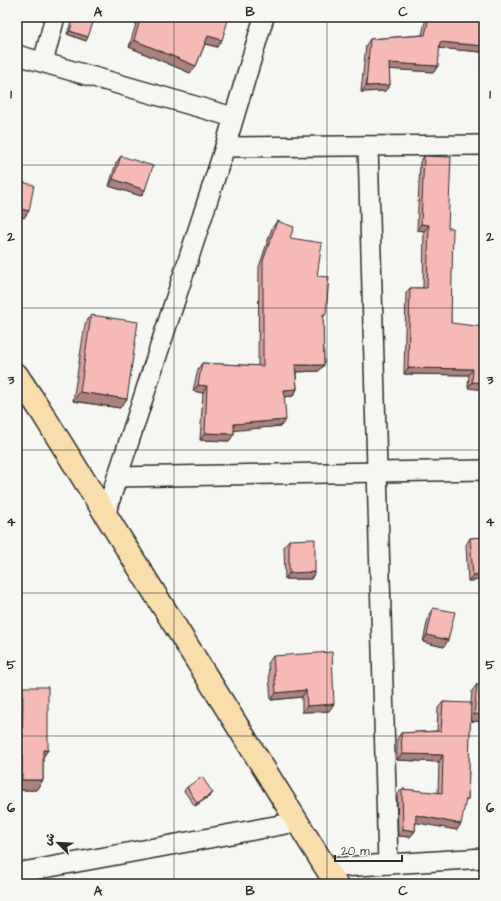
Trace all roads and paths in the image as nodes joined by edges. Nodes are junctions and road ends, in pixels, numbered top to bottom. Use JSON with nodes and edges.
{"nodes":[{"id":1,"x":55,"y":17,"type":"edge"},
{"id":2,"x":264,"y":17,"type":"edge"},
{"id":3,"x":17,"y":55,"type":"edge"},
{"id":4,"x":43,"y":62,"type":"junction"},
{"id":5,"x":233,"y":117,"type":"junction"},
{"id":6,"x":484,"y":145,"type":"edge"},
{"id":7,"x":368,"y":146,"type":"junction"},
{"id":8,"x":225,"y":147,"type":"junction"},
{"id":9,"x":17,"y":375,"type":"edge"},
{"id":10,"x":484,"y":470,"type":"edge"},
{"id":11,"x":377,"y":472,"type":"junction"},
{"id":12,"x":117,"y":477,"type":"junction"},
{"id":13,"x":105,"y":515,"type":"junction"},
{"id":14,"x":297,"y":822,"type":"junction"},
{"id":15,"x":484,"y":858,"type":"edge"},
{"id":16,"x":388,"y":864,"type":"junction"},
{"id":17,"x":17,"y":873,"type":"edge"},
{"id":18,"x":331,"y":876,"type":"edge"}],
"edges":[{"from":1,"to":4,"type":"street"},
{"from":2,"to":5,"type":"street"},
{"from":3,"to":4,"type":"street"},
{"from":4,"to":5,"type":"street"},
{"from":5,"to":8,"type":"street"},
{"from":6,"to":7,"type":"street"},
{"from":7,"to":8,"type":"street"},
{"from":7,"to":11,"type":"street"},
{"from":8,"to":12,"type":"street"},
{"from":9,"to":13,"type":"main road"},
{"from":10,"to":11,"type":"street"},
{"from":11,"to":12,"type":"street"},
{"from":11,"to":16,"type":"street"},
{"from":12,"to":13,"type":"street"},
{"from":13,"to":14,"type":"main road"},
{"from":14,"to":17,"type":"street"},
{"from":14,"to":18,"type":"main road"},
{"from":15,"to":16,"type":"street"},
{"from":16,"to":18,"type":"street"}]}
